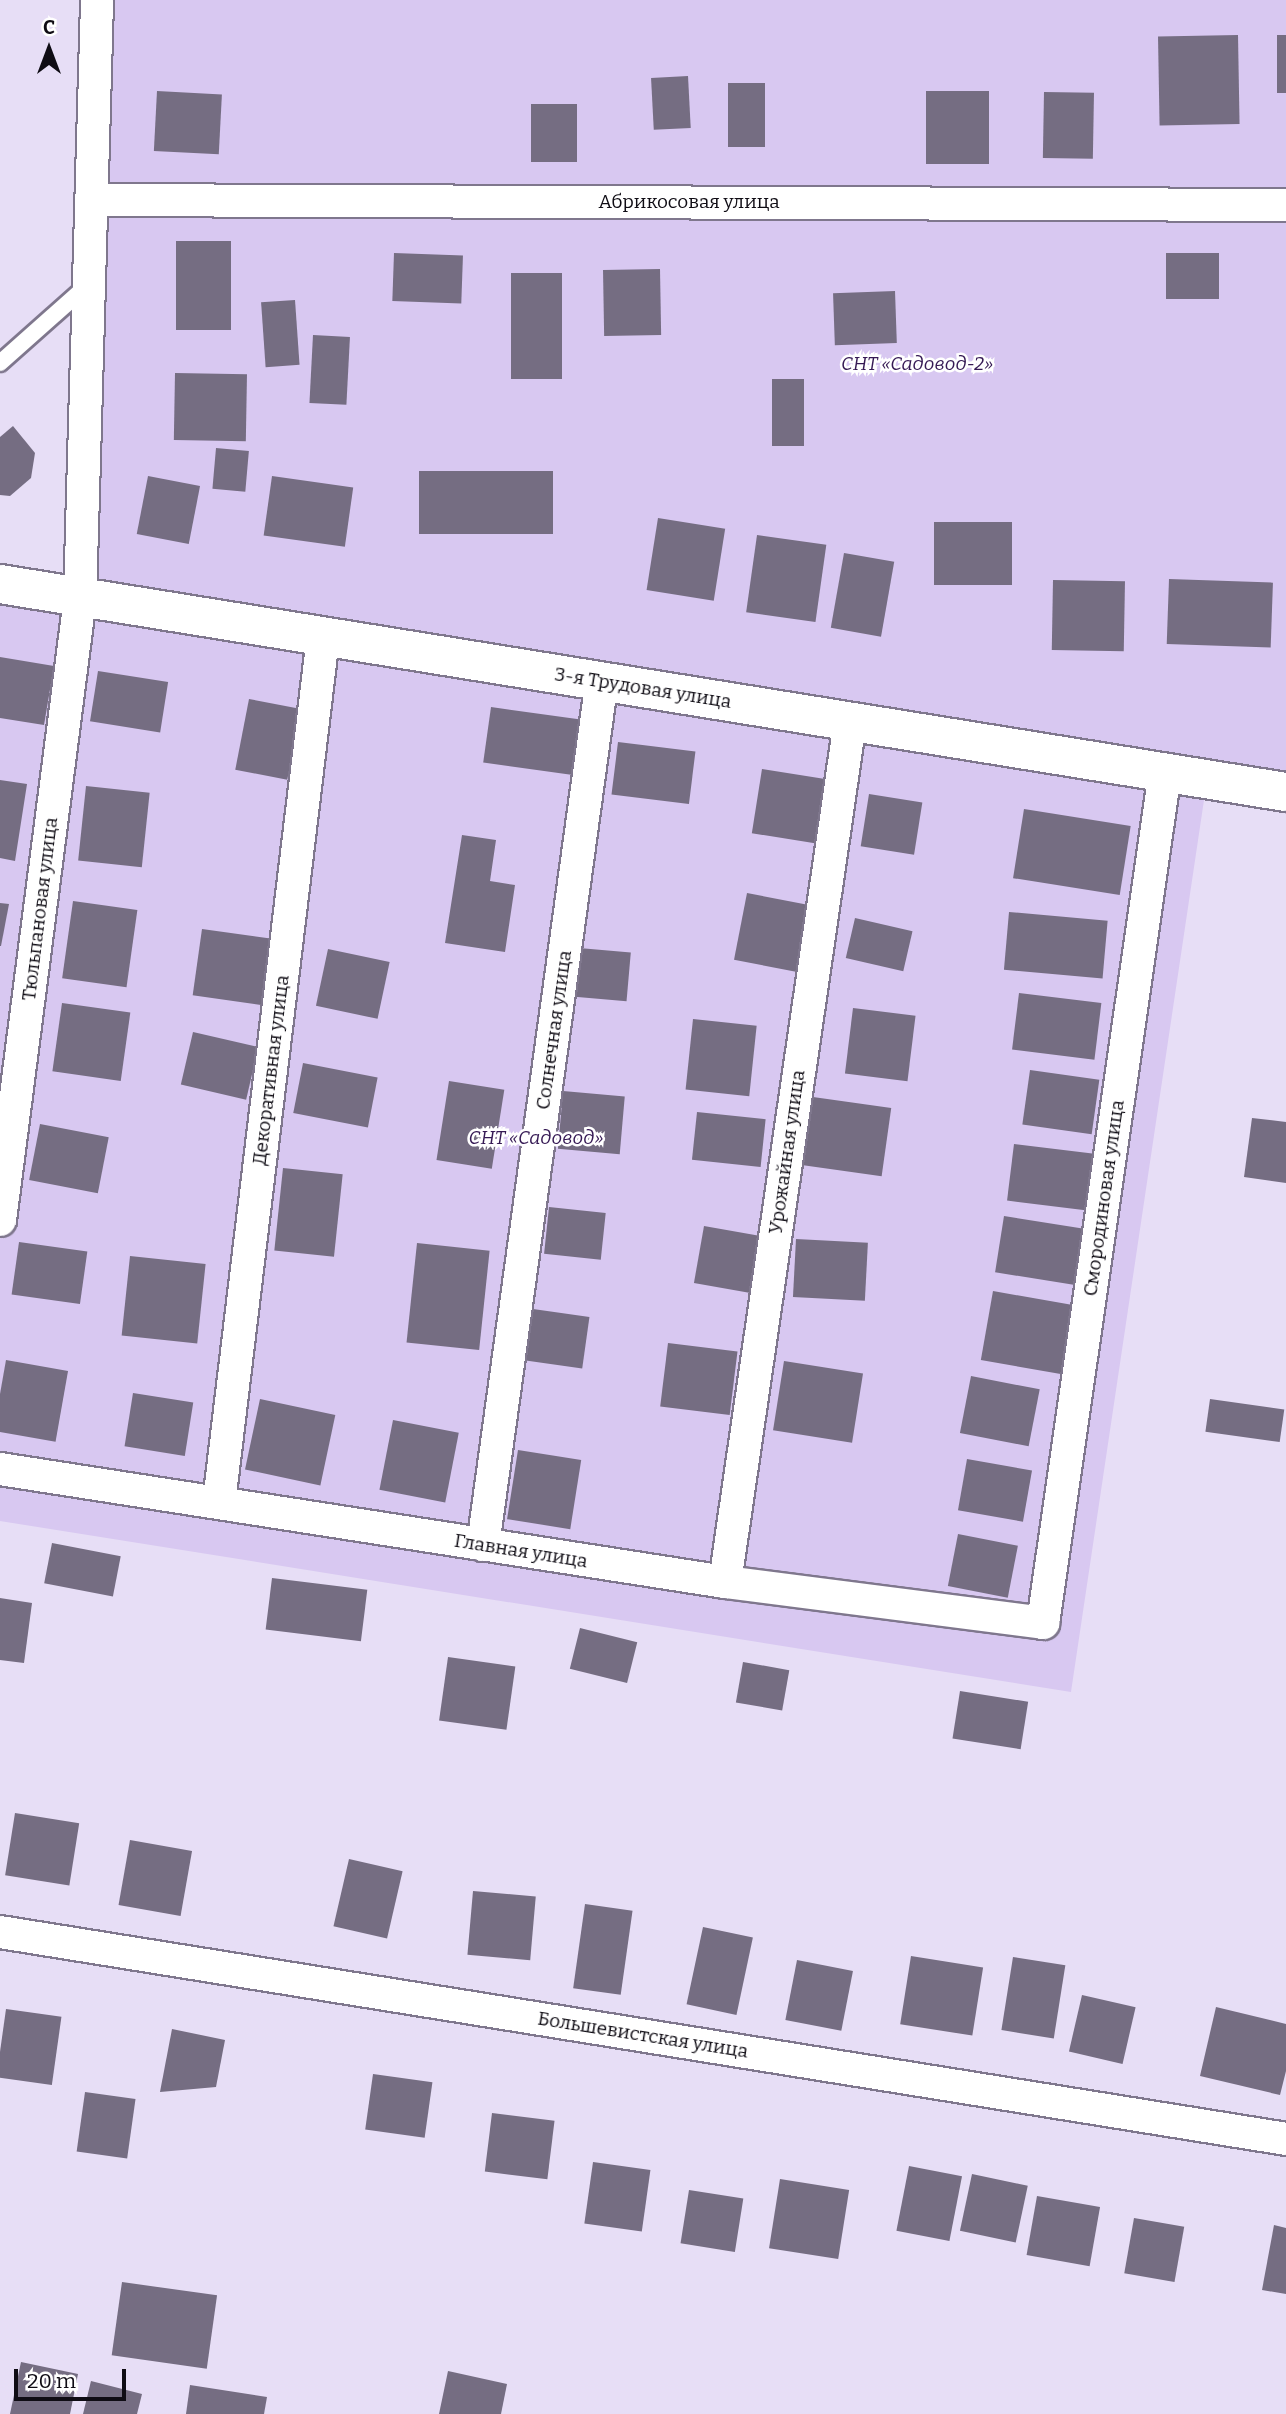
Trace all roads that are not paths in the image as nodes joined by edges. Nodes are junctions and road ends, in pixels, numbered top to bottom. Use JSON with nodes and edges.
{"nodes":[{"id":1,"x":97,"y":0,"type":"edge"},
{"id":2,"x":92,"y":200,"type":"junction"},
{"id":3,"x":1286,"y":205,"type":"edge"},
{"id":4,"x":90,"y":284,"type":"junction"},
{"id":5,"x":0,"y":363,"type":"edge"},
{"id":6,"x":0,"y":584,"type":"edge"},
{"id":7,"x":80,"y":599,"type":"junction"},
{"id":8,"x":323,"y":638,"type":"junction"},
{"id":9,"x":602,"y":680,"type":"junction"},
{"id":10,"x":850,"y":722,"type":"junction"},
{"id":11,"x":1165,"y":772,"type":"junction"},
{"id":12,"x":1286,"y":792,"type":"edge"},
{"id":13,"x":0,"y":1220,"type":"edge"},
{"id":14,"x":0,"y":1469,"type":"edge"},
{"id":15,"x":219,"y":1502,"type":"junction"},
{"id":16,"x":483,"y":1545,"type":"junction"},
{"id":17,"x":724,"y":1582,"type":"junction"},
{"id":18,"x":1043,"y":1623,"type":"joint"},
{"id":19,"x":0,"y":1932,"type":"edge"},
{"id":20,"x":1286,"y":2139,"type":"edge"}],
"edges":[{"from":1,"to":2,"type":"street","name":"Тюльпановая улица"},
{"from":2,"to":3,"type":"street","name":"Абрикосовая улица"},
{"from":2,"to":4,"type":"street","name":"Тюльпановая улица"},
{"from":4,"to":5,"type":"lane"},
{"from":4,"to":7,"type":"street","name":"Тюльпановая улица"},
{"from":6,"to":7,"type":"street","name":"3-я Трудовая улица"},
{"from":7,"to":8,"type":"street","name":"3-я Трудовая улица"},
{"from":7,"to":13,"type":"street","name":"Тюльпановая улица"},
{"from":8,"to":9,"type":"street","name":"3-я Трудовая улица"},
{"from":8,"to":15,"type":"street","name":"Декоративная улица"},
{"from":9,"to":10,"type":"street","name":"3-я Трудовая улица"},
{"from":9,"to":16,"type":"street","name":"Солнечная улица"},
{"from":10,"to":11,"type":"street","name":"3-я Трудовая улица"},
{"from":10,"to":17,"type":"street","name":"Урожайная улица"},
{"from":11,"to":12,"type":"street","name":"3-я Трудовая улица"},
{"from":11,"to":18,"type":"street","name":"Смородиновая улица"},
{"from":14,"to":15,"type":"street","name":"Главная улица"},
{"from":15,"to":16,"type":"street","name":"Главная улица"},
{"from":16,"to":17,"type":"street","name":"Главная улица"},
{"from":17,"to":18,"type":"street","name":"Главная улица"},
{"from":19,"to":20,"type":"street","name":"Большевистская улица"}]}
